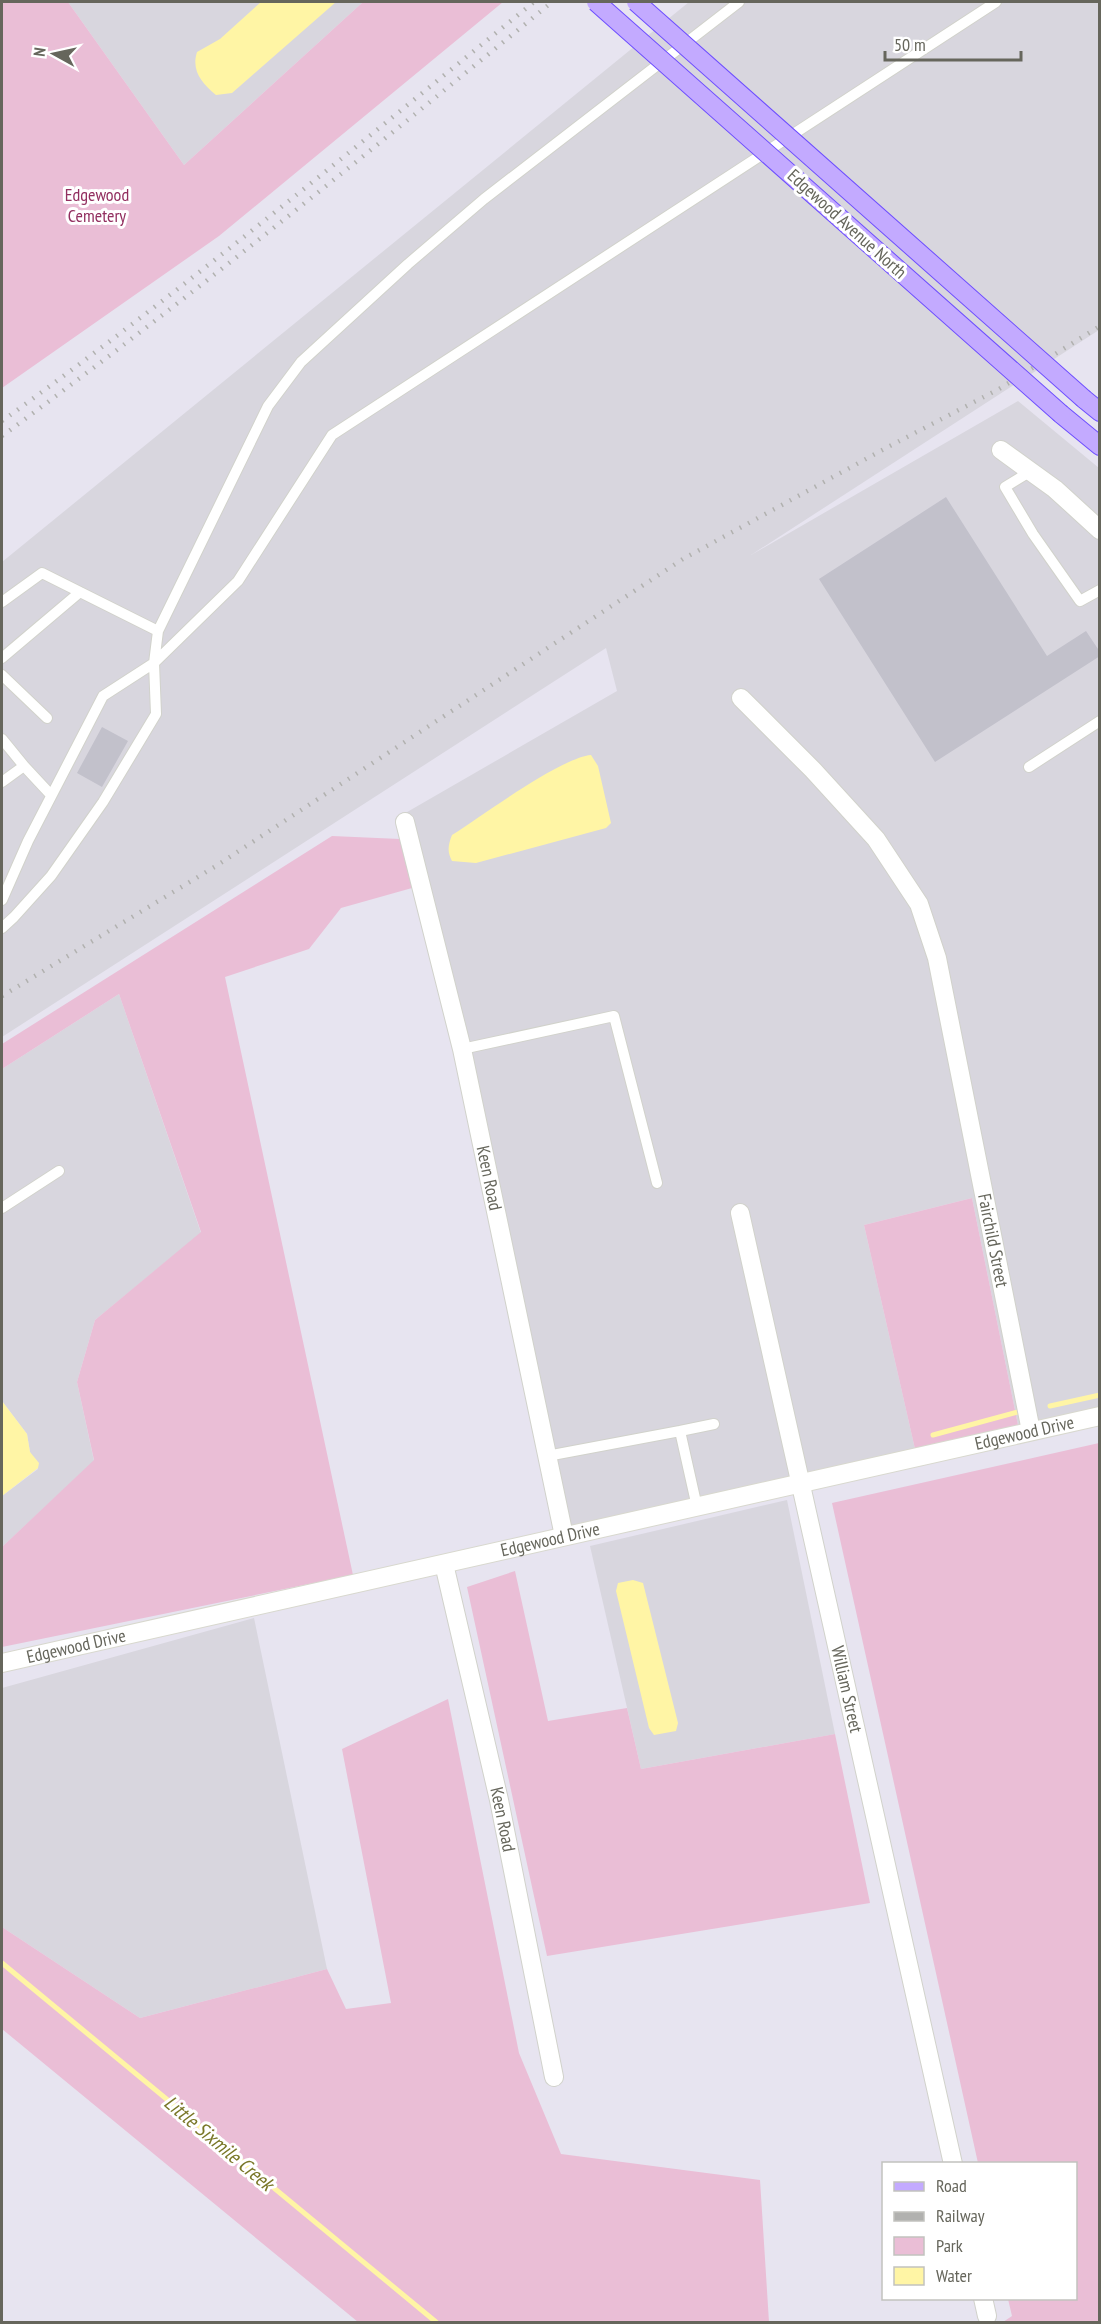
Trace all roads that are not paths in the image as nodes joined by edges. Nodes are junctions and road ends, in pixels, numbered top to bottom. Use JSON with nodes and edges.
{"nodes":[{"id":1,"x":596,"y":2,"type":"edge"},
{"id":2,"x":636,"y":2,"type":"edge"},
{"id":3,"x":739,"y":2,"type":"edge"},
{"id":4,"x":996,"y":2,"type":"edge"},
{"id":5,"x":1100,"y":412,"type":"edge"},
{"id":6,"x":1100,"y":446,"type":"edge"},
{"id":7,"x":1001,"y":450,"type":"dead end"},
{"id":8,"x":1031,"y":471,"type":"junction"},
{"id":9,"x":1100,"y":530,"type":"edge"},
{"id":10,"x":1100,"y":590,"type":"edge"},
{"id":11,"x":80,"y":592,"type":"junction"},
{"id":12,"x":2,"y":602,"type":"edge"},
{"id":13,"x":158,"y":631,"type":"junction"},
{"id":14,"x":2,"y":658,"type":"edge"},
{"id":15,"x":154,"y":663,"type":"junction"},
{"id":16,"x":2,"y":675,"type":"edge"},
{"id":17,"x":741,"y":699,"type":"dead end"},
{"id":18,"x":47,"y":718,"type":"dead end"},
{"id":19,"x":1100,"y":721,"type":"edge"},
{"id":20,"x":2,"y":739,"type":"edge"},
{"id":21,"x":24,"y":766,"type":"junction"},
{"id":22,"x":1029,"y":766,"type":"dead end"},
{"id":23,"x":2,"y":782,"type":"edge"},
{"id":24,"x":51,"y":795,"type":"junction"},
{"id":25,"x":405,"y":822,"type":"dead end"},
{"id":26,"x":2,"y":900,"type":"edge"},
{"id":27,"x":2,"y":928,"type":"edge"},
{"id":28,"x":462,"y":1049,"type":"junction"},
{"id":29,"x":59,"y":1171,"type":"dead end"},
{"id":30,"x":657,"y":1183,"type":"dead end"},
{"id":31,"x":2,"y":1208,"type":"edge"},
{"id":32,"x":740,"y":1213,"type":"dead end"},
{"id":33,"x":1100,"y":1416,"type":"edge"},
{"id":34,"x":714,"y":1425,"type":"dead end"},
{"id":35,"x":680,"y":1431,"type":"junction"},
{"id":36,"x":1031,"y":1431,"type":"junction"},
{"id":37,"x":548,"y":1456,"type":"junction"},
{"id":38,"x":802,"y":1484,"type":"junction"},
{"id":39,"x":697,"y":1507,"type":"junction"},
{"id":40,"x":564,"y":1536,"type":"junction"},
{"id":41,"x":444,"y":1564,"type":"junction"},
{"id":42,"x":2,"y":1663,"type":"edge"},
{"id":43,"x":554,"y":2077,"type":"dead end"},
{"id":44,"x":953,"y":2162,"type":"edge"}],
"edges":[{"from":1,"to":6,"type":"main road","name":"Edgewood Avenue North","bridge":true},
{"from":2,"to":5,"type":"main road","name":"Edgewood Avenue North","bridge":true},
{"from":3,"to":13,"type":"lane"},
{"from":4,"to":15,"type":"lane"},
{"from":7,"to":8,"type":"street"},
{"from":8,"to":9,"type":"street"},
{"from":8,"to":10,"type":"lane"},
{"from":11,"to":12,"type":"lane"},
{"from":11,"to":13,"type":"lane"},
{"from":11,"to":14,"type":"lane"},
{"from":13,"to":15,"type":"lane"},
{"from":15,"to":24,"type":"lane"},
{"from":15,"to":27,"type":"lane"},
{"from":16,"to":18,"type":"lane"},
{"from":17,"to":36,"type":"street","name":"Fairchild Street"},
{"from":19,"to":22,"type":"lane"},
{"from":20,"to":21,"type":"lane"},
{"from":21,"to":23,"type":"lane"},
{"from":21,"to":24,"type":"lane"},
{"from":24,"to":26,"type":"lane"},
{"from":25,"to":28,"type":"street","name":"Keen Road"},
{"from":28,"to":30,"type":"lane"},
{"from":28,"to":37,"type":"street","name":"Keen Road"},
{"from":29,"to":31,"type":"lane"},
{"from":32,"to":38,"type":"street","name":"William Street"},
{"from":33,"to":36,"type":"street","name":"Edgewood Drive"},
{"from":34,"to":35,"type":"lane"},
{"from":35,"to":37,"type":"lane"},
{"from":35,"to":39,"type":"lane"},
{"from":36,"to":38,"type":"street","name":"Edgewood Drive"},
{"from":37,"to":40,"type":"street","name":"Keen Road"},
{"from":38,"to":39,"type":"street","name":"Edgewood Drive"},
{"from":38,"to":44,"type":"street","name":"William Street"},
{"from":39,"to":40,"type":"street","name":"Edgewood Drive"},
{"from":40,"to":41,"type":"street","name":"Edgewood Drive"},
{"from":41,"to":42,"type":"street","name":"Edgewood Drive"},
{"from":41,"to":43,"type":"street","name":"Keen Road"}]}
